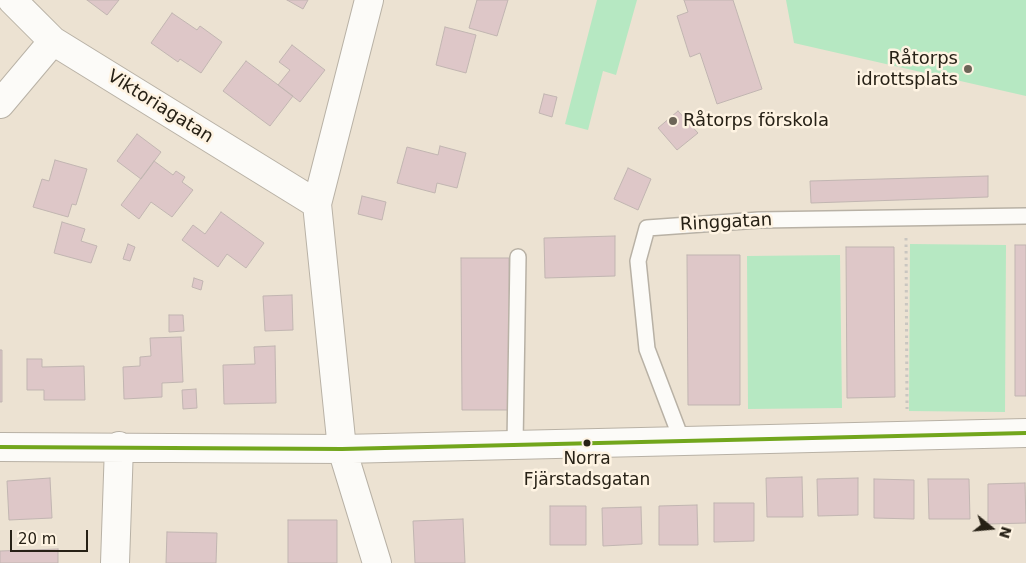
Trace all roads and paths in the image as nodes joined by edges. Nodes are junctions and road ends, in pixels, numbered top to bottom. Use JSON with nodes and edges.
{"nodes":[{"id":1,"x":12,"y":0,"type":"edge"},
{"id":2,"x":370,"y":0,"type":"edge"},
{"id":3,"x":53,"y":41,"type":"junction"},
{"id":4,"x":0,"y":104,"type":"edge"},
{"id":5,"x":316,"y":204,"type":"junction"},
{"id":6,"x":1026,"y":216,"type":"edge"},
{"id":7,"x":906,"y":218,"type":"junction"},
{"id":8,"x":518,"y":257,"type":"dead end"},
{"id":9,"x":1026,"y":432,"type":"edge"},
{"id":10,"x":908,"y":435,"type":"junction"},
{"id":11,"x":682,"y":441,"type":"junction"},
{"id":12,"x":515,"y":444,"type":"junction"},
{"id":13,"x":0,"y":446,"type":"edge"},
{"id":14,"x":119,"y":446,"type":"junction"},
{"id":15,"x":342,"y":448,"type":"junction"},
{"id":16,"x":115,"y":563,"type":"edge"},
{"id":17,"x":377,"y":563,"type":"edge"}],
"edges":[{"from":1,"to":3,"type":"street","name":"Viktoriagatan"},
{"from":2,"to":5,"type":"street"},
{"from":3,"to":4,"type":"street"},
{"from":3,"to":5,"type":"street","name":"Viktoriagatan"},
{"from":5,"to":15,"type":"street"},
{"from":6,"to":7,"type":"lane","name":"Ringgatan"},
{"from":7,"to":10,"type":"path"},
{"from":7,"to":11,"type":"lane","name":"Ringgatan"},
{"from":8,"to":12,"type":"lane"},
{"from":9,"to":10,"type":"street"},
{"from":10,"to":11,"type":"street"},
{"from":11,"to":12,"type":"street"},
{"from":12,"to":15,"type":"street"},
{"from":13,"to":14,"type":"street"},
{"from":14,"to":15,"type":"street"},
{"from":14,"to":16,"type":"street"},
{"from":15,"to":17,"type":"street"}]}
